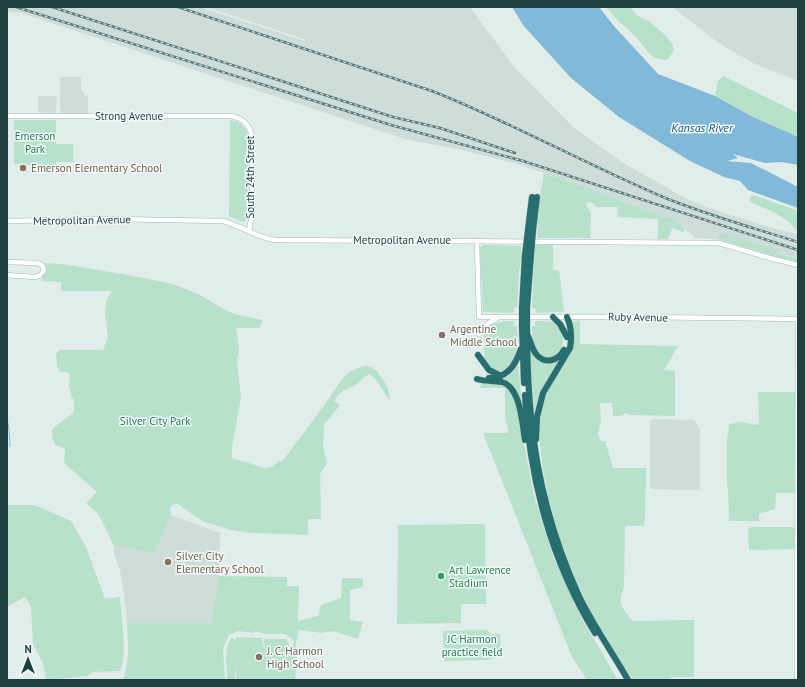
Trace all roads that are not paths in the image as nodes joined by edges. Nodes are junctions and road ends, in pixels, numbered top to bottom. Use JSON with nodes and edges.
{"nodes":[{"id":1,"x":7,"y":116,"type":"edge"},
{"id":2,"x":247,"y":124,"type":"joint"},
{"id":3,"x":535,"y":197,"type":"dead end"},
{"id":4,"x":7,"y":221,"type":"edge"},
{"id":5,"x":249,"y":231,"type":"junction"},
{"id":6,"x":477,"y":241,"type":"junction"},
{"id":7,"x":7,"y":262,"type":"edge"},
{"id":8,"x":798,"y":265,"type":"edge"},
{"id":9,"x":7,"y":275,"type":"edge"},
{"id":10,"x":500,"y":316,"type":"junction"},
{"id":11,"x":554,"y":317,"type":"junction"},
{"id":12,"x":567,"y":317,"type":"junction"},
{"id":13,"x":798,"y":319,"type":"edge"},
{"id":14,"x":525,"y":329,"type":"junction"},
{"id":15,"x":479,"y":334,"type":"dead end"},
{"id":16,"x":568,"y":337,"type":"junction"},
{"id":17,"x":522,"y":346,"type":"junction"},
{"id":18,"x":478,"y":355,"type":"dead end"},
{"id":19,"x":501,"y":376,"type":"junction"},
{"id":20,"x":535,"y":454,"type":"junction"},
{"id":21,"x":532,"y":462,"type":"junction"},
{"id":22,"x":624,"y":680,"type":"edge"},
{"id":23,"x":628,"y":680,"type":"edge"},
{"id":24,"x":797,"y":680,"type":"edge"}],
"edges":[{"from":1,"to":2,"type":"street","name":"Strong Avenue"},
{"from":2,"to":5,"type":"street","name":"South 24th Street"},
{"from":3,"to":14,"type":"highway","bridge":true},
{"from":4,"to":5,"type":"street","name":"Metropolitan Avenue"},
{"from":5,"to":6,"type":"street","name":"Metropolitan Avenue"},
{"from":6,"to":8,"type":"street","name":"Metropolitan Avenue"},
{"from":6,"to":10,"type":"street","name":"Ruby Avenue"},
{"from":7,"to":9,"type":"street"},
{"from":10,"to":11,"type":"street","name":"Ruby Avenue"},
{"from":10,"to":15,"type":"street"},
{"from":11,"to":12,"type":"street","name":"Ruby Avenue"},
{"from":11,"to":16,"type":"highway"},
{"from":12,"to":13,"type":"street","name":"Ruby Avenue"},
{"from":12,"to":16,"type":"highway"},
{"from":12,"to":20,"type":"highway"},
{"from":13,"to":24,"type":"street"},
{"from":14,"to":16,"type":"highway"},
{"from":14,"to":17,"type":"highway"},
{"from":14,"to":20,"type":"highway"},
{"from":17,"to":19,"type":"highway"},
{"from":17,"to":21,"type":"highway"},
{"from":18,"to":19,"type":"highway"},
{"from":19,"to":21,"type":"highway"},
{"from":20,"to":23,"type":"highway"},
{"from":21,"to":22,"type":"highway"}]}
